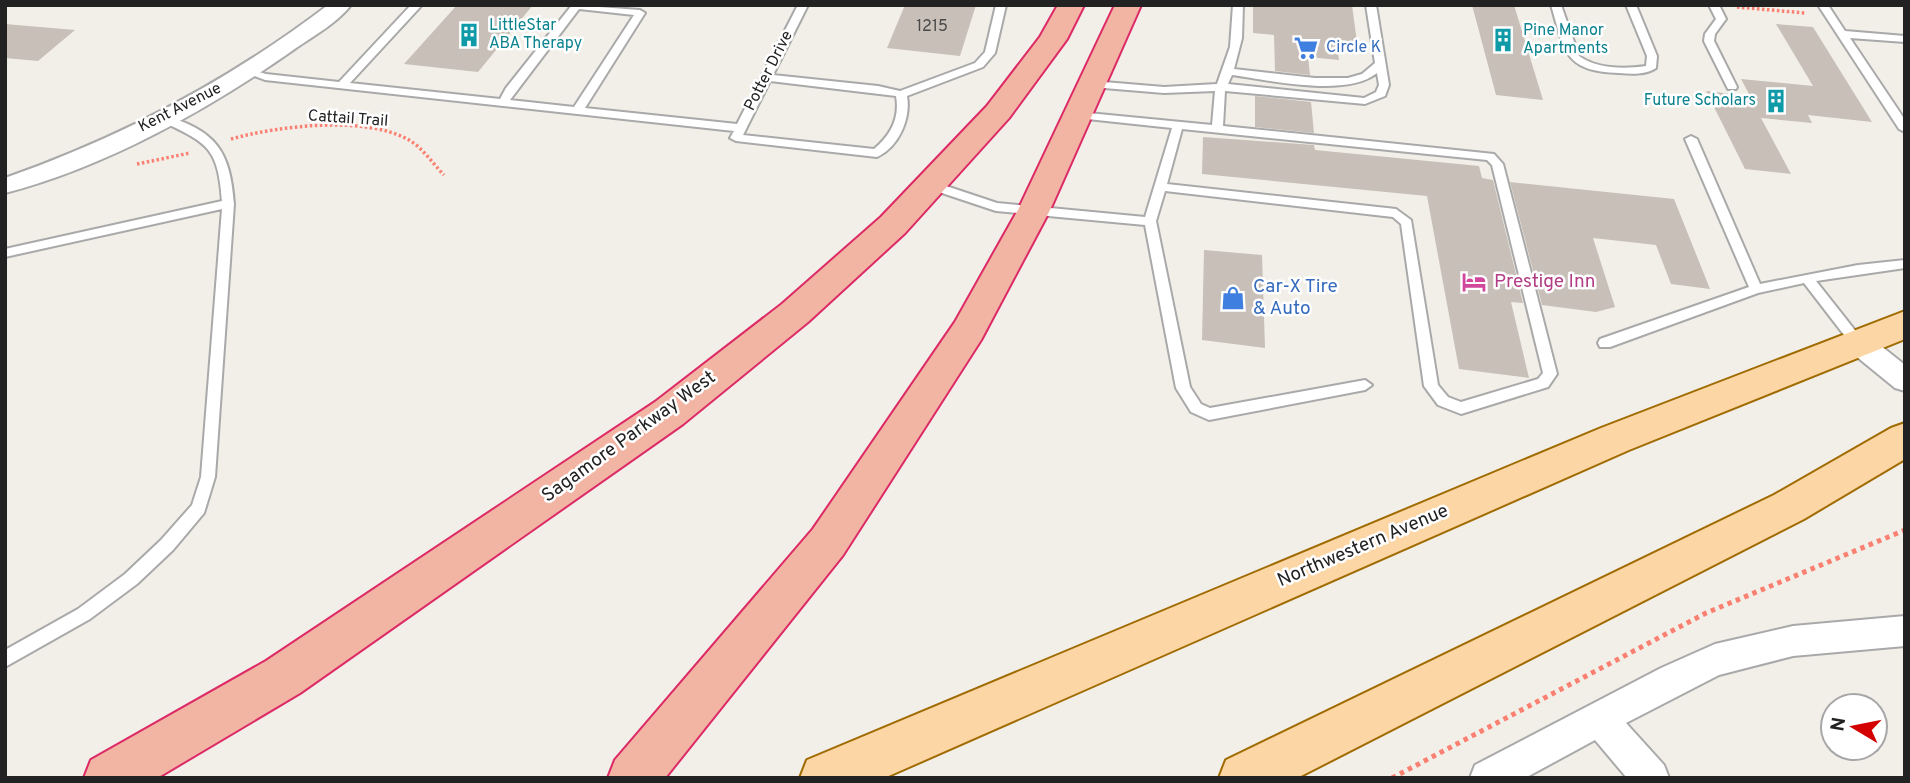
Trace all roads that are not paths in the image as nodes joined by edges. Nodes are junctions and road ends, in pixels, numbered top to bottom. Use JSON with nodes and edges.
{"nodes":[{"id":1,"x":341,"y":5,"type":"edge"},
{"id":2,"x":417,"y":5,"type":"edge"},
{"id":3,"x":803,"y":5,"type":"edge"},
{"id":4,"x":1001,"y":5,"type":"edge"},
{"id":5,"x":1071,"y":5,"type":"edge"},
{"id":6,"x":1128,"y":5,"type":"edge"},
{"id":7,"x":1238,"y":5,"type":"edge"},
{"id":8,"x":1370,"y":5,"type":"edge"},
{"id":9,"x":1556,"y":5,"type":"edge"},
{"id":10,"x":1631,"y":5,"type":"edge"},
{"id":11,"x":1714,"y":5,"type":"edge"},
{"id":12,"x":1824,"y":5,"type":"edge"},
{"id":13,"x":1842,"y":34,"type":"junction"},
{"id":14,"x":1905,"y":39,"type":"edge"},
{"id":15,"x":1380,"y":63,"type":"junction"},
{"id":16,"x":249,"y":72,"type":"junction"},
{"id":17,"x":1228,"y":72,"type":"junction"},
{"id":18,"x":766,"y":78,"type":"junction"},
{"id":19,"x":342,"y":85,"type":"junction"},
{"id":20,"x":1221,"y":87,"type":"junction"},
{"id":21,"x":1732,"y":87,"type":"dead end"},
{"id":22,"x":901,"y":94,"type":"junction"},
{"id":23,"x":1085,"y":99,"type":"junction"},
{"id":24,"x":503,"y":103,"type":"junction"},
{"id":25,"x":578,"y":110,"type":"junction"},
{"id":26,"x":163,"y":118,"type":"junction"},
{"id":27,"x":1178,"y":125,"type":"junction"},
{"id":28,"x":1217,"y":128,"type":"junction"},
{"id":29,"x":1905,"y":129,"type":"edge"},
{"id":30,"x":738,"y":133,"type":"junction"},
{"id":31,"x":1690,"y":139,"type":"dead end"},
{"id":32,"x":931,"y":185,"type":"junction"},
{"id":33,"x":5,"y":186,"type":"edge"},
{"id":34,"x":1161,"y":187,"type":"junction"},
{"id":35,"x":228,"y":204,"type":"junction"},
{"id":36,"x":1034,"y":211,"type":"junction"},
{"id":37,"x":1150,"y":221,"type":"junction"},
{"id":38,"x":5,"y":253,"type":"edge"},
{"id":39,"x":1905,"y":264,"type":"edge"},
{"id":40,"x":1807,"y":278,"type":"junction"},
{"id":41,"x":1756,"y":289,"type":"junction"},
{"id":42,"x":1905,"y":324,"type":"edge"},
{"id":43,"x":1856,"y":341,"type":"junction"},
{"id":44,"x":1605,"y":343,"type":"dead end"},
{"id":45,"x":1905,"y":380,"type":"edge"},
{"id":46,"x":1365,"y":385,"type":"dead end"},
{"id":47,"x":1905,"y":439,"type":"edge"},
{"id":48,"x":1905,"y":631,"type":"edge"},
{"id":49,"x":5,"y":659,"type":"edge"},
{"id":50,"x":1600,"y":719,"type":"junction"},
{"id":51,"x":109,"y":778,"type":"edge"},
{"id":52,"x":633,"y":778,"type":"edge"},
{"id":53,"x":824,"y":778,"type":"edge"},
{"id":54,"x":1244,"y":778,"type":"edge"},
{"id":55,"x":1488,"y":778,"type":"edge"},
{"id":56,"x":1651,"y":778,"type":"edge"}],
"edges":[{"from":1,"to":16,"type":"street","name":"Kent Avenue"},
{"from":2,"to":19,"type":"lane"},
{"from":3,"to":18,"type":"lane","name":"Potter Drive"},
{"from":4,"to":22,"type":"lane"},
{"from":5,"to":32,"type":"highway","name":"Sagamore Parkway West"},
{"from":6,"to":23,"type":"highway"},
{"from":7,"to":17,"type":"lane"},
{"from":8,"to":15,"type":"lane"},
{"from":9,"to":10,"type":"lane"},
{"from":11,"to":21,"type":"lane"},
{"from":12,"to":13,"type":"lane"},
{"from":13,"to":14,"type":"lane"},
{"from":13,"to":29,"type":"lane"},
{"from":15,"to":17,"type":"lane"},
{"from":15,"to":20,"type":"lane"},
{"from":16,"to":19,"type":"lane"},
{"from":16,"to":26,"type":"street","name":"Kent Avenue"},
{"from":17,"to":20,"type":"lane"},
{"from":18,"to":22,"type":"lane"},
{"from":18,"to":30,"type":"lane","name":"Potter Drive"},
{"from":19,"to":24,"type":"lane"},
{"from":20,"to":23,"type":"lane"},
{"from":20,"to":28,"type":"lane"},
{"from":22,"to":30,"type":"lane"},
{"from":23,"to":27,"type":"lane"},
{"from":23,"to":36,"type":"highway"},
{"from":24,"to":25,"type":"lane"},
{"from":24,"to":25,"type":"lane"},
{"from":25,"to":30,"type":"lane"},
{"from":26,"to":33,"type":"street","name":"Kent Avenue"},
{"from":26,"to":35,"type":"lane"},
{"from":27,"to":28,"type":"lane"},
{"from":27,"to":34,"type":"lane"},
{"from":28,"to":34,"type":"lane"},
{"from":31,"to":41,"type":"lane"},
{"from":32,"to":36,"type":"lane"},
{"from":32,"to":51,"type":"highway","name":"Sagamore Parkway West"},
{"from":34,"to":37,"type":"lane"},
{"from":35,"to":38,"type":"lane"},
{"from":35,"to":49,"type":"lane"},
{"from":36,"to":37,"type":"lane"},
{"from":36,"to":52,"type":"highway"},
{"from":37,"to":46,"type":"lane"},
{"from":39,"to":40,"type":"lane"},
{"from":40,"to":41,"type":"lane"},
{"from":40,"to":43,"type":"lane"},
{"from":41,"to":44,"type":"lane"},
{"from":42,"to":43,"type":"main road","name":"Northwestern Avenue"},
{"from":43,"to":45,"type":"street"},
{"from":43,"to":53,"type":"main road","name":"Northwestern Avenue"},
{"from":47,"to":54,"type":"main road"},
{"from":48,"to":50,"type":"street"},
{"from":50,"to":55,"type":"street"},
{"from":50,"to":56,"type":"street"}]}
